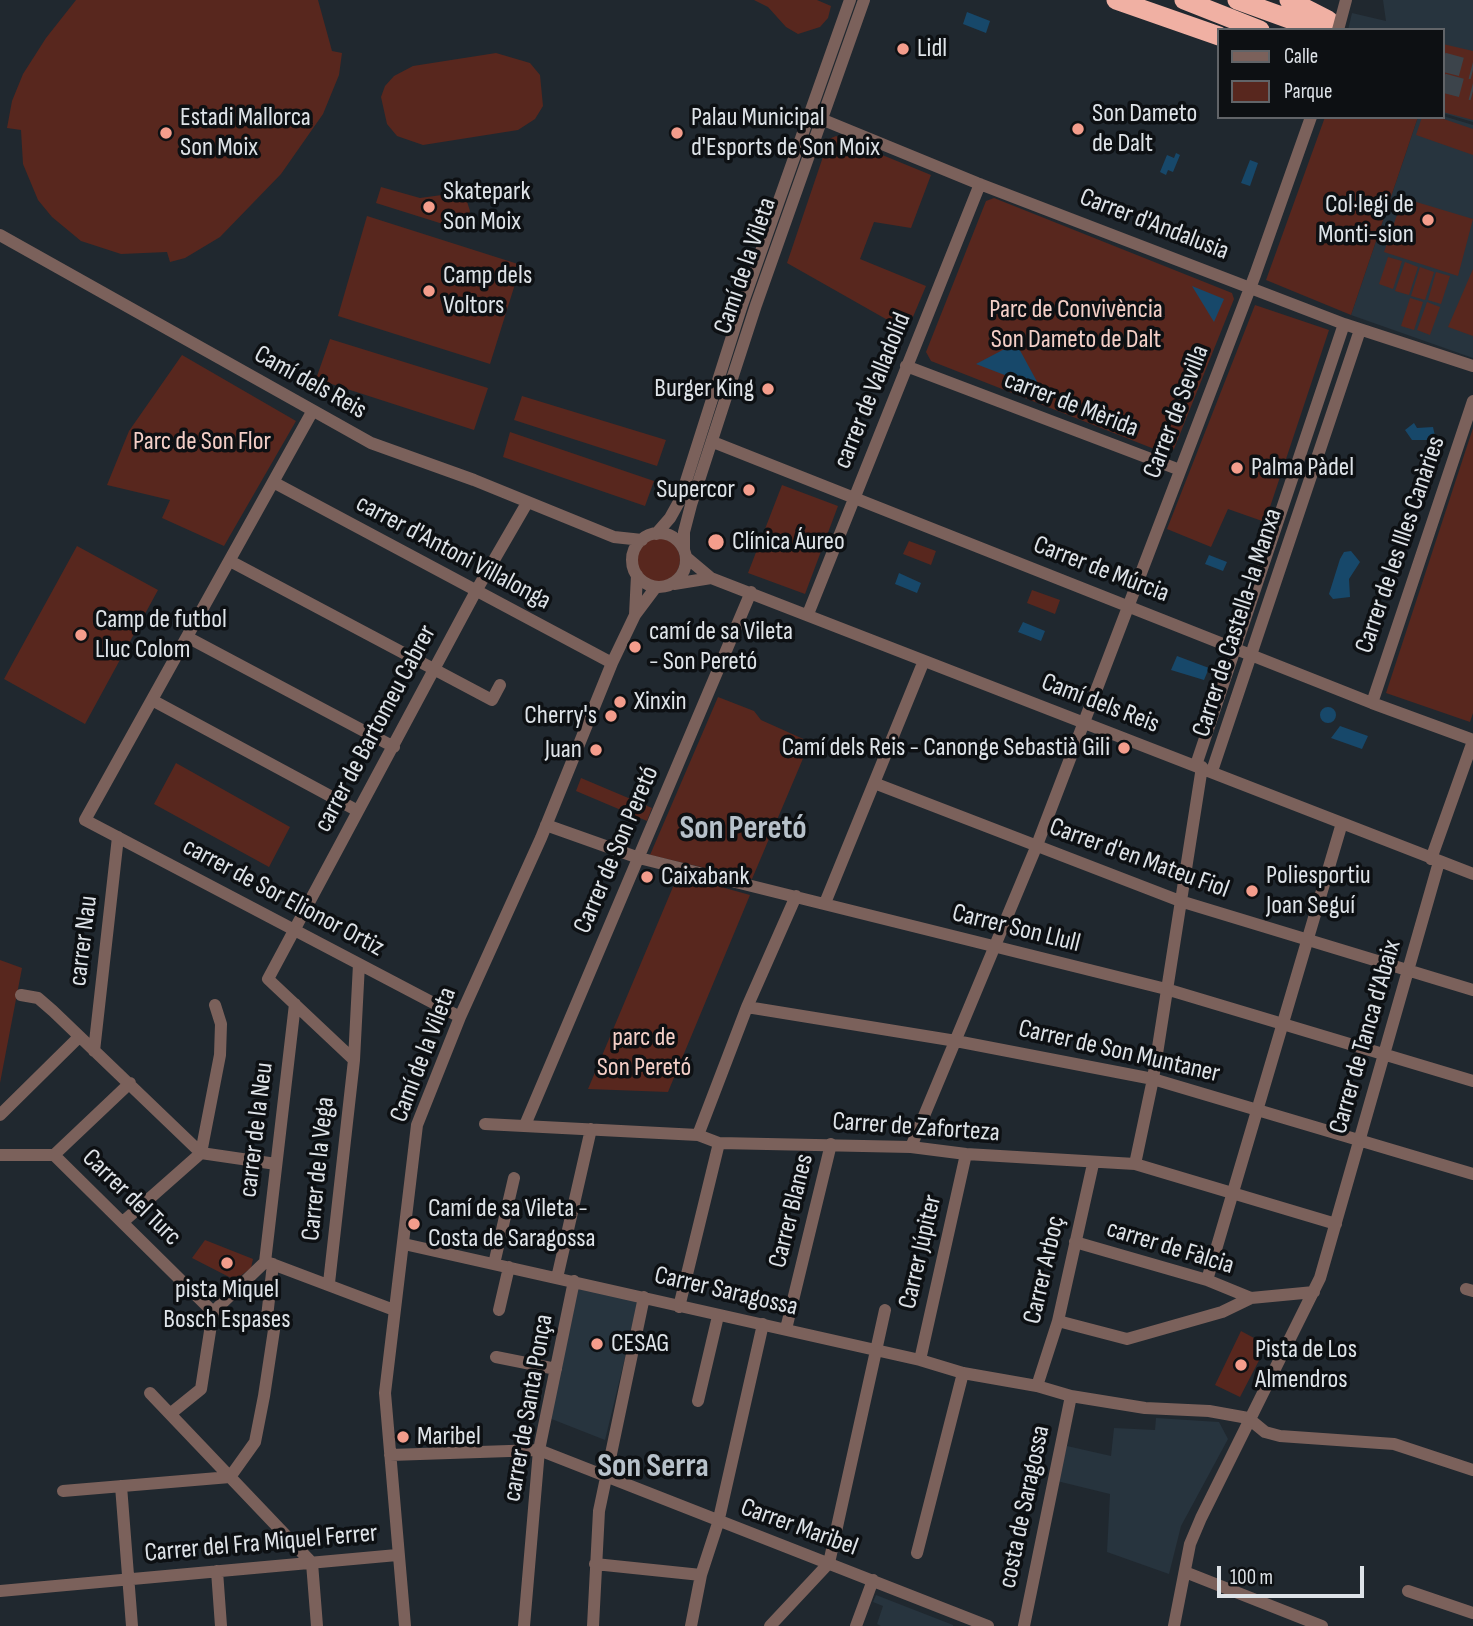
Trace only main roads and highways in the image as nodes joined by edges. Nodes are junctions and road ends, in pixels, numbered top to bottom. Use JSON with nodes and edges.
{"nodes":[{"id":1,"x":1116,"y":0,"type":"edge"},
{"id":2,"x":1184,"y":0,"type":"edge"},
{"id":3,"x":1237,"y":0,"type":"edge"},
{"id":4,"x":1289,"y":0,"type":"edge"},
{"id":5,"x":1329,"y":26,"type":"edge"},
{"id":6,"x":1255,"y":28,"type":"edge"},
{"id":7,"x":1218,"y":36,"type":"edge"}],
"edges":[{"from":1,"to":7,"type":"highway"},
{"from":2,"to":6,"type":"highway"},
{"from":3,"to":5,"type":"highway"},
{"from":4,"to":5,"type":"highway"}]}
